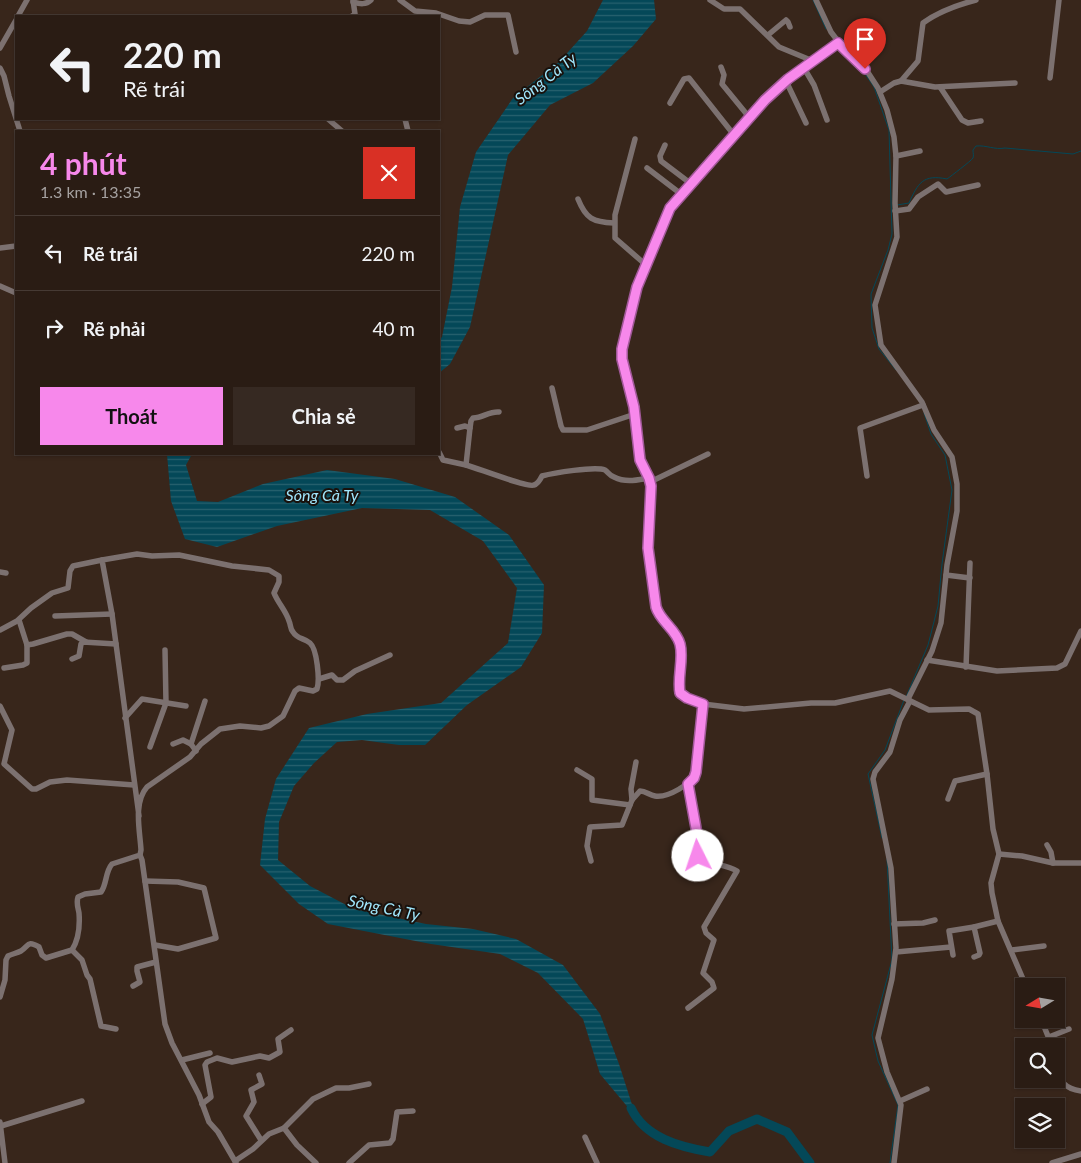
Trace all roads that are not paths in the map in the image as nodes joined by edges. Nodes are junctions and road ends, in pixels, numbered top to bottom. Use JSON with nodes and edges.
{"nodes":[{"id":1,"x":27,"y":0,"type":"edge"},
{"id":2,"x":371,"y":0,"type":"edge"},
{"id":3,"x":400,"y":0,"type":"edge"},
{"id":4,"x":710,"y":0,"type":"edge"},
{"id":5,"x":816,"y":0,"type":"edge"},
{"id":6,"x":976,"y":0,"type":"edge"},
{"id":7,"x":1059,"y":0,"type":"edge"},
{"id":8,"x":353,"y":1,"type":"edge"},
{"id":9,"x":414,"y":13,"type":"edge"},
{"id":10,"x":19,"y":15,"type":"edge"},
{"id":11,"x":354,"y":15,"type":"edge"},
{"id":12,"x":15,"y":22,"type":"edge"},
{"id":13,"x":790,"y":27,"type":"dead end"},
{"id":14,"x":768,"y":35,"type":"junction"},
{"id":15,"x":836,"y":45,"type":"junction"},
{"id":16,"x":0,"y":48,"type":"edge"},
{"id":17,"x":516,"y":52,"type":"dead end"},
{"id":18,"x":813,"y":61,"type":"junction"},
{"id":19,"x":722,"y":67,"type":"dead end"},
{"id":20,"x":0,"y":68,"type":"edge"},
{"id":21,"x":804,"y":68,"type":"junction"},
{"id":22,"x":1050,"y":78,"type":"dead end"},
{"id":23,"x":786,"y":81,"type":"junction"},
{"id":24,"x":901,"y":81,"type":"junction"},
{"id":25,"x":1015,"y":83,"type":"dead end"},
{"id":26,"x":940,"y":88,"type":"junction"},
{"id":27,"x":880,"y":92,"type":"junction"},
{"id":28,"x":670,"y":103,"type":"dead end"},
{"id":29,"x":15,"y":116,"type":"edge"},
{"id":30,"x":749,"y":117,"type":"junction"},
{"id":31,"x":329,"y":120,"type":"edge"},
{"id":32,"x":827,"y":120,"type":"dead end"},
{"id":33,"x":981,"y":121,"type":"dead end"},
{"id":34,"x":806,"y":123,"type":"dead end"},
{"id":35,"x":341,"y":130,"type":"edge"},
{"id":36,"x":734,"y":135,"type":"junction"},
{"id":37,"x":635,"y":139,"type":"dead end"},
{"id":38,"x":664,"y":145,"type":"dead end"},
{"id":39,"x":920,"y":151,"type":"dead end"},
{"id":40,"x":896,"y":156,"type":"junction"},
{"id":41,"x":647,"y":168,"type":"dead end"},
{"id":42,"x":690,"y":183,"type":"junction"},
{"id":43,"x":978,"y":185,"type":"dead end"},
{"id":44,"x":680,"y":194,"type":"junction"},
{"id":45,"x":578,"y":199,"type":"dead end"},
{"id":46,"x":895,"y":211,"type":"junction"},
{"id":47,"x":614,"y":223,"type":"junction"},
{"id":48,"x":15,"y":246,"type":"edge"},
{"id":49,"x":0,"y":248,"type":"edge"},
{"id":50,"x":646,"y":266,"type":"junction"},
{"id":51,"x":0,"y":286,"type":"edge"},
{"id":52,"x":15,"y":293,"type":"edge"},
{"id":53,"x":552,"y":388,"type":"dead end"},
{"id":54,"x":920,"y":406,"type":"junction"},
{"id":55,"x":499,"y":412,"type":"dead end"},
{"id":56,"x":635,"y":414,"type":"junction"},
{"id":57,"x":457,"y":428,"type":"dead end"},
{"id":58,"x":470,"y":428,"type":"junction"},
{"id":59,"x":440,"y":454,"type":"edge"},
{"id":60,"x":708,"y":454,"type":"dead end"},
{"id":61,"x":466,"y":465,"type":"junction"},
{"id":62,"x":867,"y":476,"type":"dead end"},
{"id":63,"x":650,"y":480,"type":"junction"},
{"id":64,"x":102,"y":560,"type":"junction"},
{"id":65,"x":970,"y":563,"type":"dead end"},
{"id":66,"x":946,"y":575,"type":"junction"},
{"id":67,"x":970,"y":578,"type":"junction"},
{"id":68,"x":112,"y":614,"type":"junction"},
{"id":69,"x":55,"y":616,"type":"dead end"},
{"id":70,"x":19,"y":620,"type":"junction"},
{"id":71,"x":0,"y":630,"type":"edge"},
{"id":72,"x":1081,"y":631,"type":"edge"},
{"id":73,"x":86,"y":642,"type":"junction"},
{"id":74,"x":116,"y":644,"type":"junction"},
{"id":75,"x":27,"y":645,"type":"junction"},
{"id":76,"x":165,"y":650,"type":"dead end"},
{"id":77,"x":390,"y":655,"type":"dead end"},
{"id":78,"x":72,"y":659,"type":"dead end"},
{"id":79,"x":927,"y":660,"type":"junction"},
{"id":80,"x":966,"y":667,"type":"junction"},
{"id":81,"x":4,"y":668,"type":"dead end"},
{"id":82,"x":319,"y":679,"type":"junction"},
{"id":83,"x":123,"y":700,"type":"junction"},
{"id":84,"x":206,"y":700,"type":"dead end"},
{"id":85,"x":909,"y":700,"type":"junction"},
{"id":86,"x":166,"y":703,"type":"junction"},
{"id":87,"x":703,"y":704,"type":"junction"},
{"id":88,"x":0,"y":706,"type":"edge"},
{"id":89,"x":186,"y":706,"type":"dead end"},
{"id":90,"x":134,"y":707,"type":"junction"},
{"id":91,"x":125,"y":718,"type":"junction"},
{"id":92,"x":173,"y":744,"type":"dead end"},
{"id":93,"x":191,"y":744,"type":"junction"},
{"id":94,"x":150,"y":746,"type":"dead end"},
{"id":95,"x":196,"y":751,"type":"junction"},
{"id":96,"x":636,"y":762,"type":"dead end"},
{"id":97,"x":577,"y":770,"type":"dead end"},
{"id":98,"x":987,"y":774,"type":"junction"},
{"id":99,"x":688,"y":784,"type":"junction"},
{"id":100,"x":134,"y":785,"type":"junction"},
{"id":101,"x":948,"y":799,"type":"dead end"},
{"id":102,"x":631,"y":803,"type":"junction"},
{"id":103,"x":139,"y":816,"type":"junction"},
{"id":104,"x":1047,"y":845,"type":"dead end"},
{"id":105,"x":998,"y":854,"type":"junction"},
{"id":106,"x":140,"y":855,"type":"junction"},
{"id":107,"x":591,"y":861,"type":"dead end"},
{"id":108,"x":1053,"y":863,"type":"junction"},
{"id":109,"x":1081,"y":863,"type":"edge"},
{"id":110,"x":145,"y":881,"type":"junction"},
{"id":111,"x":936,"y":920,"type":"dead end"},
{"id":112,"x":998,"y":921,"type":"junction"},
{"id":113,"x":894,"y":924,"type":"junction"},
{"id":114,"x":974,"y":927,"type":"junction"},
{"id":115,"x":154,"y":945,"type":"junction"},
{"id":116,"x":952,"y":946,"type":"junction"},
{"id":117,"x":1044,"y":946,"type":"dead end"},
{"id":118,"x":72,"y":950,"type":"junction"},
{"id":119,"x":1012,"y":950,"type":"junction"},
{"id":120,"x":896,"y":952,"type":"junction"},
{"id":121,"x":953,"y":955,"type":"dead end"},
{"id":122,"x":974,"y":956,"type":"dead end"},
{"id":123,"x":156,"y":962,"type":"junction"},
{"id":124,"x":1023,"y":978,"type":"edge"},
{"id":125,"x":133,"y":986,"type":"dead end"},
{"id":126,"x":0,"y":997,"type":"edge"},
{"id":127,"x":688,"y":1008,"type":"dead end"},
{"id":128,"x":1044,"y":1028,"type":"edge"},
{"id":129,"x":116,"y":1029,"type":"dead end"},
{"id":130,"x":1068,"y":1029,"type":"dead end"},
{"id":131,"x":291,"y":1030,"type":"dead end"},
{"id":132,"x":1049,"y":1037,"type":"joint"},
{"id":133,"x":210,"y":1053,"type":"dead end"},
{"id":134,"x":182,"y":1060,"type":"junction"},
{"id":135,"x":259,"y":1075,"type":"dead end"},
{"id":136,"x":369,"y":1084,"type":"dead end"},
{"id":137,"x":1065,"y":1086,"type":"edge"},
{"id":138,"x":927,"y":1089,"type":"dead end"},
{"id":139,"x":1081,"y":1091,"type":"edge"},
{"id":140,"x":82,"y":1101,"type":"dead end"},
{"id":141,"x":900,"y":1101,"type":"junction"},
{"id":142,"x":202,"y":1104,"type":"junction"},
{"id":143,"x":413,"y":1111,"type":"dead end"},
{"id":144,"x":0,"y":1122,"type":"edge"},
{"id":145,"x":1,"y":1126,"type":"edge"},
{"id":146,"x":284,"y":1128,"type":"junction"},
{"id":147,"x":585,"y":1137,"type":"dead end"},
{"id":148,"x":261,"y":1140,"type":"junction"},
{"id":149,"x":1081,"y":1154,"type":"edge"},
{"id":150,"x":235,"y":1162,"type":"edge"},
{"id":151,"x":5,"y":1163,"type":"edge"},
{"id":152,"x":316,"y":1163,"type":"edge"},
{"id":153,"x":349,"y":1163,"type":"edge"},
{"id":154,"x":597,"y":1163,"type":"edge"},
{"id":155,"x":894,"y":1163,"type":"edge"},
{"id":156,"x":1052,"y":1163,"type":"edge"}],
"edges":[{"from":1,"to":10,"type":"street"},
{"from":2,"to":8,"type":"street"},
{"from":3,"to":9,"type":"street"},
{"from":4,"to":14,"type":"street"},
{"from":5,"to":15,"type":"street"},
{"from":6,"to":24,"type":"street"},
{"from":7,"to":22,"type":"street"},
{"from":8,"to":11,"type":"street"},
{"from":9,"to":17,"type":"street"},
{"from":12,"to":16,"type":"street"},
{"from":13,"to":14,"type":"street"},
{"from":14,"to":18,"type":"street"},
{"from":15,"to":18,"type":"street"},
{"from":15,"to":27,"type":"street"},
{"from":18,"to":21,"type":"street"},
{"from":19,"to":30,"type":"street"},
{"from":20,"to":29,"type":"street"},
{"from":21,"to":23,"type":"street"},
{"from":21,"to":32,"type":"street"},
{"from":23,"to":30,"type":"street"},
{"from":23,"to":34,"type":"street"},
{"from":24,"to":26,"type":"street"},
{"from":24,"to":27,"type":"street"},
{"from":25,"to":26,"type":"street"},
{"from":26,"to":33,"type":"street"},
{"from":27,"to":40,"type":"street"},
{"from":28,"to":36,"type":"street"},
{"from":30,"to":36,"type":"street"},
{"from":31,"to":35,"type":"street"},
{"from":36,"to":42,"type":"street"},
{"from":37,"to":47,"type":"street"},
{"from":38,"to":42,"type":"street"},
{"from":39,"to":40,"type":"street"},
{"from":40,"to":46,"type":"street"},
{"from":41,"to":44,"type":"street"},
{"from":42,"to":44,"type":"street"},
{"from":43,"to":46,"type":"street"},
{"from":44,"to":50,"type":"street"},
{"from":45,"to":47,"type":"street"},
{"from":46,"to":54,"type":"street"},
{"from":47,"to":50,"type":"street"},
{"from":48,"to":49,"type":"street"},
{"from":50,"to":56,"type":"street"},
{"from":51,"to":52,"type":"street"},
{"from":53,"to":56,"type":"street"},
{"from":54,"to":62,"type":"street"},
{"from":54,"to":66,"type":"street"},
{"from":55,"to":58,"type":"street"},
{"from":56,"to":63,"type":"street"},
{"from":57,"to":58,"type":"street"},
{"from":58,"to":61,"type":"street"},
{"from":59,"to":61,"type":"street"},
{"from":60,"to":63,"type":"street"},
{"from":61,"to":63,"type":"street"},
{"from":63,"to":87,"type":"street"},
{"from":64,"to":68,"type":"street"},
{"from":64,"to":70,"type":"street"},
{"from":64,"to":82,"type":"street"},
{"from":65,"to":67,"type":"street"},
{"from":66,"to":67,"type":"street"},
{"from":66,"to":79,"type":"street"},
{"from":67,"to":80,"type":"street"},
{"from":68,"to":69,"type":"street"},
{"from":68,"to":74,"type":"street"},
{"from":70,"to":71,"type":"street"},
{"from":70,"to":75,"type":"street"},
{"from":72,"to":80,"type":"street"},
{"from":73,"to":74,"type":"street"},
{"from":73,"to":75,"type":"street"},
{"from":73,"to":78,"type":"street"},
{"from":74,"to":83,"type":"street"},
{"from":75,"to":81,"type":"street"},
{"from":76,"to":86,"type":"street"},
{"from":77,"to":82,"type":"street"},
{"from":79,"to":80,"type":"street"},
{"from":79,"to":85,"type":"street"},
{"from":82,"to":95,"type":"street"},
{"from":83,"to":90,"type":"street"},
{"from":83,"to":91,"type":"street"},
{"from":84,"to":93,"type":"street"},
{"from":85,"to":87,"type":"street"},
{"from":85,"to":98,"type":"street"},
{"from":85,"to":113,"type":"street"},
{"from":86,"to":89,"type":"street"},
{"from":86,"to":90,"type":"street"},
{"from":86,"to":94,"type":"street"},
{"from":87,"to":99,"type":"street"},
{"from":88,"to":100,"type":"street"},
{"from":90,"to":91,"type":"street"},
{"from":91,"to":100,"type":"street"},
{"from":92,"to":93,"type":"street"},
{"from":93,"to":95,"type":"street"},
{"from":95,"to":103,"type":"street"},
{"from":96,"to":102,"type":"street"},
{"from":97,"to":102,"type":"street"},
{"from":98,"to":101,"type":"street"},
{"from":98,"to":105,"type":"street"},
{"from":99,"to":102,"type":"street"},
{"from":99,"to":127,"type":"street"},
{"from":100,"to":103,"type":"street"},
{"from":102,"to":107,"type":"street"},
{"from":103,"to":106,"type":"street"},
{"from":104,"to":108,"type":"street"},
{"from":105,"to":108,"type":"street"},
{"from":105,"to":112,"type":"street"},
{"from":106,"to":110,"type":"street"},
{"from":106,"to":118,"type":"street"},
{"from":108,"to":109,"type":"street"},
{"from":110,"to":115,"type":"street"},
{"from":110,"to":115,"type":"street"},
{"from":111,"to":113,"type":"street"},
{"from":112,"to":114,"type":"street"},
{"from":112,"to":119,"type":"street"},
{"from":113,"to":120,"type":"street"},
{"from":114,"to":116,"type":"street"},
{"from":114,"to":122,"type":"street"},
{"from":115,"to":123,"type":"street"},
{"from":116,"to":120,"type":"street"},
{"from":116,"to":121,"type":"street"},
{"from":117,"to":119,"type":"street"},
{"from":118,"to":126,"type":"street"},
{"from":118,"to":129,"type":"street"},
{"from":119,"to":124,"type":"street"},
{"from":120,"to":141,"type":"street"},
{"from":123,"to":125,"type":"street"},
{"from":123,"to":134,"type":"street"},
{"from":128,"to":132,"type":"street"},
{"from":130,"to":132,"type":"street"},
{"from":131,"to":142,"type":"street"},
{"from":133,"to":134,"type":"street"},
{"from":134,"to":142,"type":"street"},
{"from":135,"to":148,"type":"street"},
{"from":136,"to":146,"type":"street"},
{"from":137,"to":139,"type":"street"},
{"from":138,"to":141,"type":"street"},
{"from":140,"to":145,"type":"street"},
{"from":141,"to":155,"type":"street"},
{"from":142,"to":150,"type":"street"},
{"from":143,"to":153,"type":"street"},
{"from":144,"to":145,"type":"street"},
{"from":145,"to":151,"type":"street"},
{"from":146,"to":148,"type":"street"},
{"from":146,"to":152,"type":"street"},
{"from":147,"to":154,"type":"street"},
{"from":148,"to":150,"type":"street"},
{"from":149,"to":156,"type":"street"}]}
